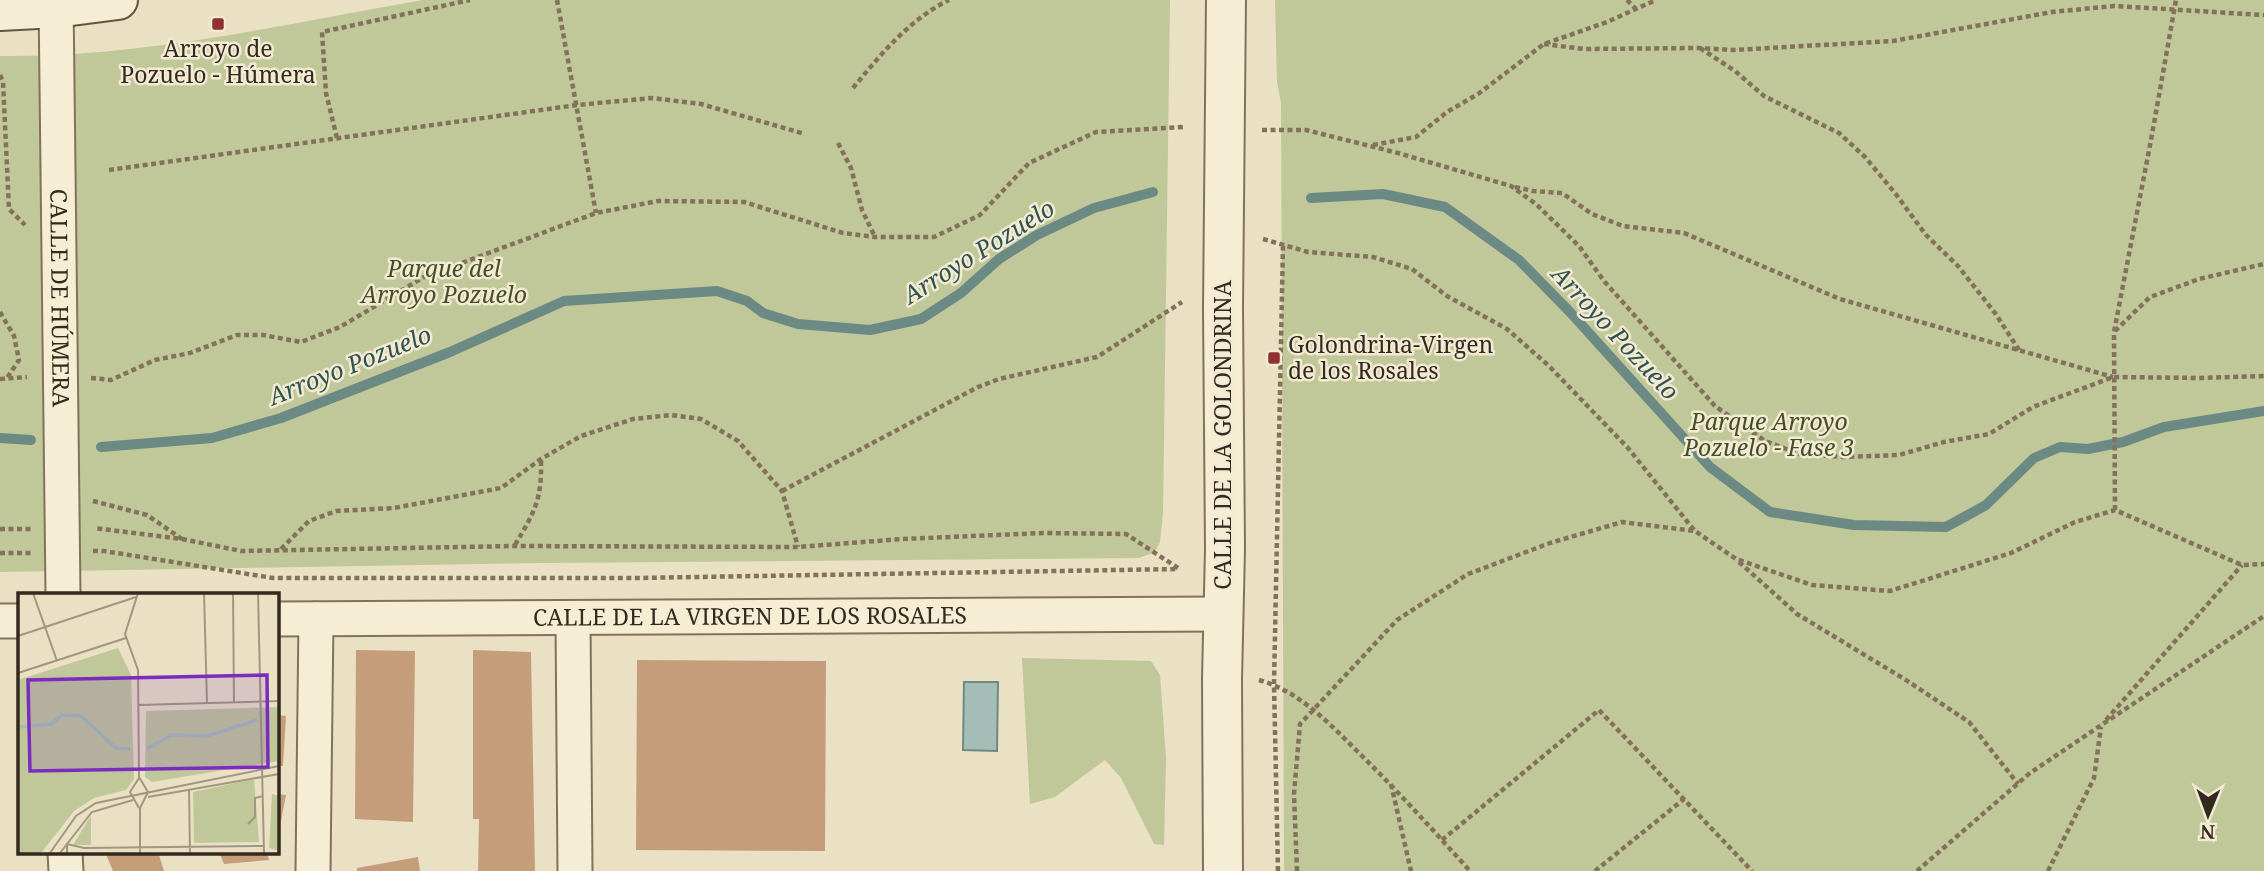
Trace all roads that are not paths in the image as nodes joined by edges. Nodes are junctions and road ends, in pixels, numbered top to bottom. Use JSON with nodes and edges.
{"nodes":[{"id":1,"x":118,"y":0,"type":"edge"},
{"id":2,"x":1226,"y":0,"type":"edge"},
{"id":3,"x":56,"y":4,"type":"edge"},
{"id":4,"x":0,"y":11,"type":"edge"},
{"id":5,"x":63,"y":593,"type":"edge"},
{"id":6,"x":1223,"y":614,"type":"junction"},
{"id":7,"x":278,"y":619,"type":"edge"},
{"id":8,"x":316,"y":619,"type":"junction"},
{"id":9,"x":573,"y":619,"type":"junction"},
{"id":10,"x":0,"y":621,"type":"edge"},
{"id":11,"x":18,"y":621,"type":"edge"},
{"id":12,"x":313,"y":871,"type":"edge"},
{"id":13,"x":575,"y":871,"type":"edge"},
{"id":14,"x":1223,"y":871,"type":"edge"}],
"edges":[{"from":1,"to":3,"type":"street"},
{"from":2,"to":6,"type":"street","name":"CALLE DE LA GOLONDRINA"},
{"from":3,"to":4,"type":"street"},
{"from":3,"to":5,"type":"street","name":"CALLE DE HÚMERA"},
{"from":6,"to":9,"type":"street","name":"CALLE DE LA VIRGEN DE LOS ROSALES"},
{"from":6,"to":14,"type":"street","name":"CALLE DE LA GOLONDRINA"},
{"from":7,"to":8,"type":"street","name":"CALLE DE LA VIRGEN DE LOS ROSALES"},
{"from":8,"to":9,"type":"street","name":"CALLE DE LA VIRGEN DE LOS ROSALES"},
{"from":8,"to":12,"type":"street"},
{"from":9,"to":13,"type":"street"},
{"from":10,"to":11,"type":"street"}]}
